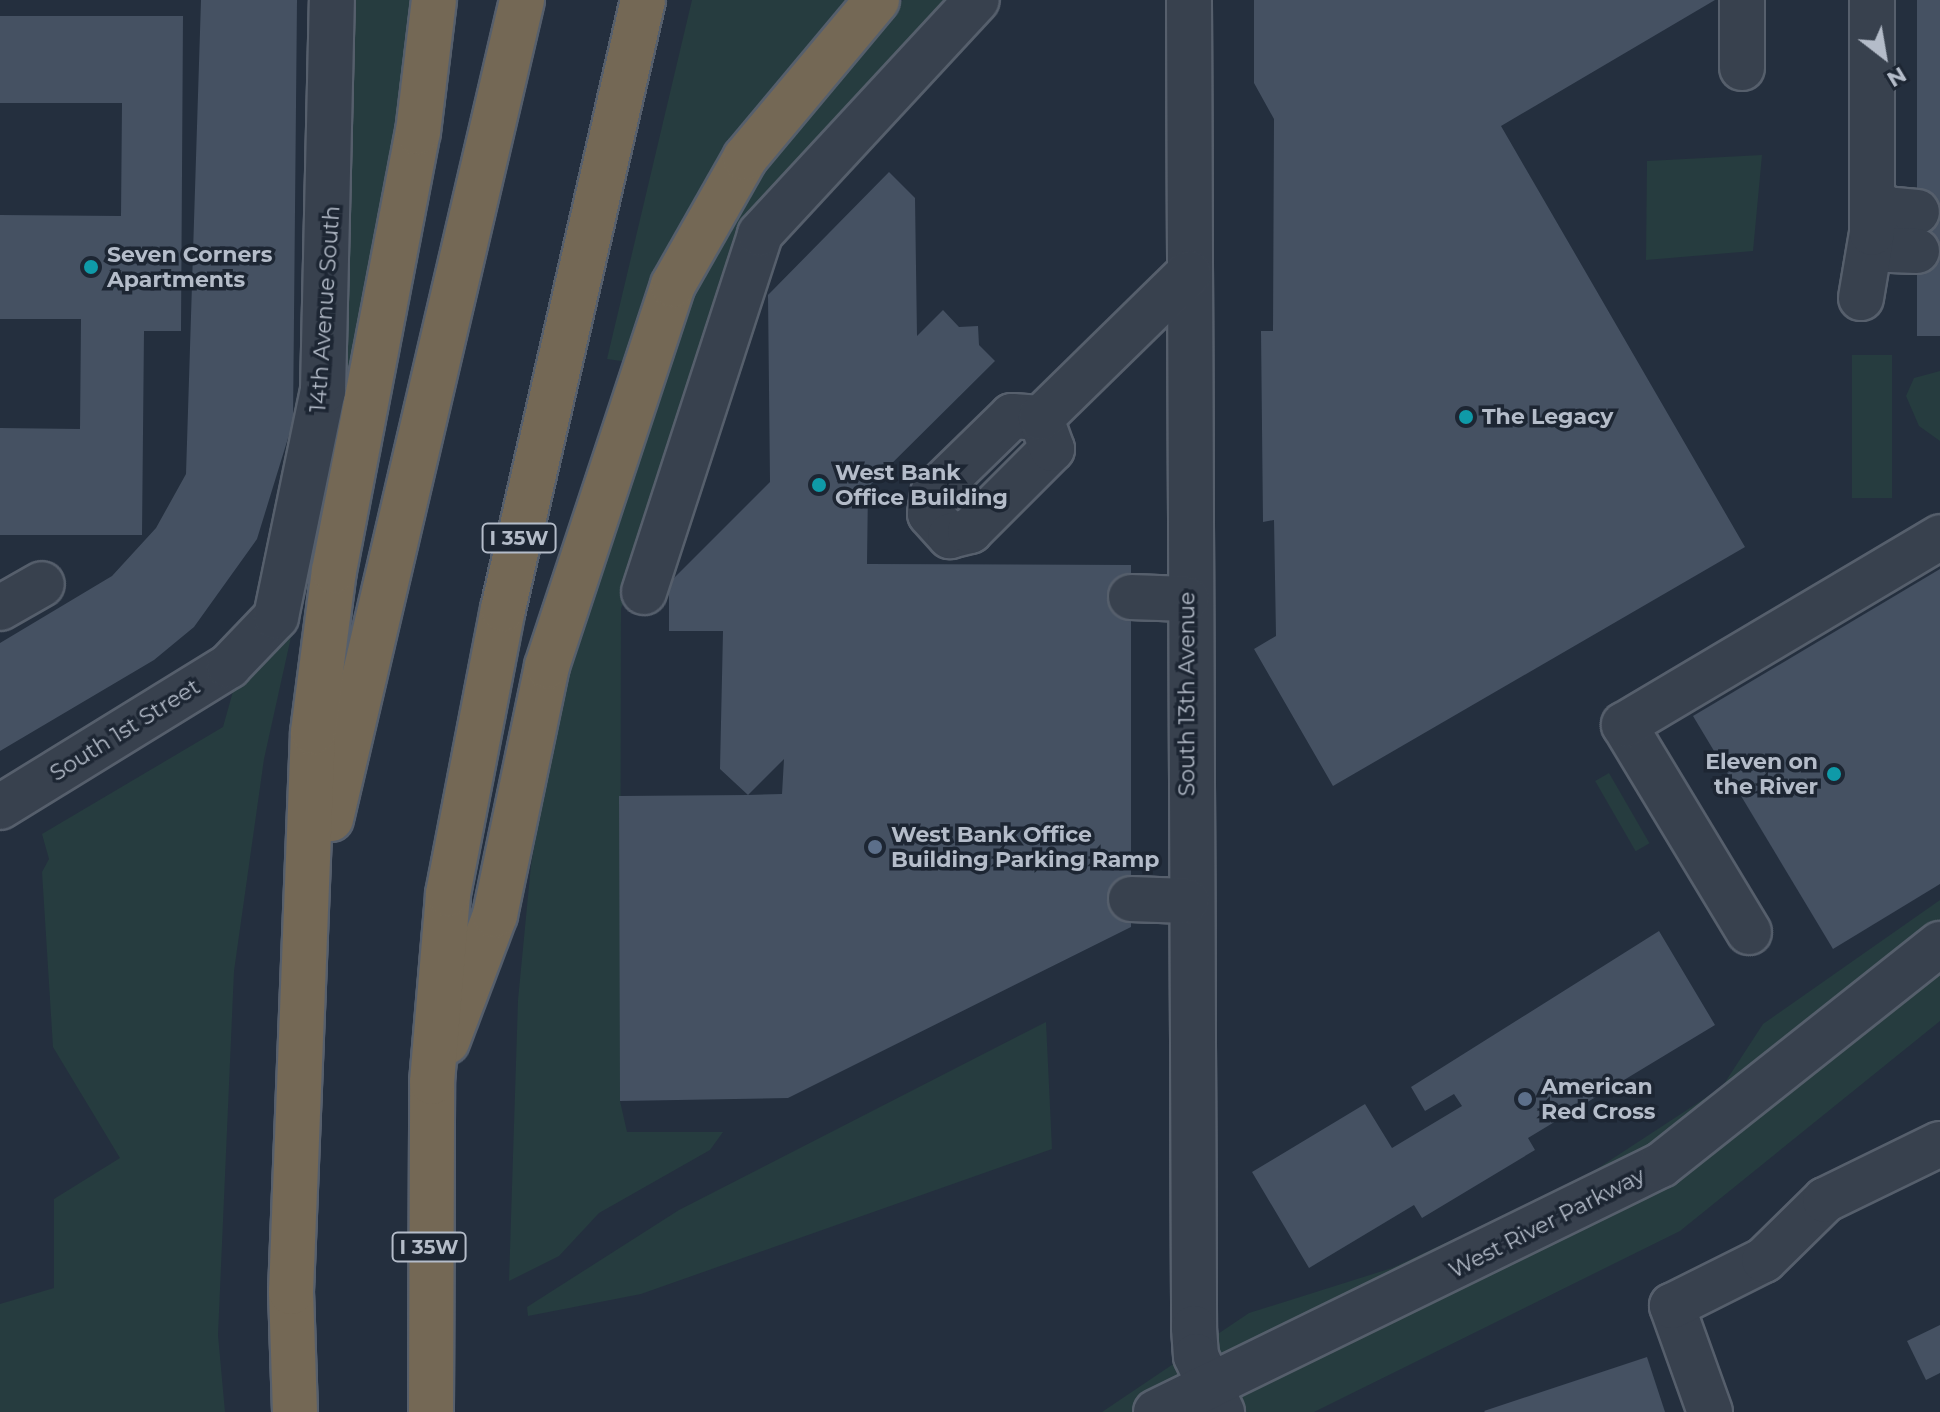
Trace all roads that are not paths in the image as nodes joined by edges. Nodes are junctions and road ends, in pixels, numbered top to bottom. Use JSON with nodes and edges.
{"nodes":[{"id":1,"x":332,"y":0,"type":"edge"},
{"id":2,"x":434,"y":0,"type":"edge"},
{"id":3,"x":522,"y":0,"type":"edge"},
{"id":4,"x":643,"y":0,"type":"edge"},
{"id":5,"x":877,"y":0,"type":"edge"},
{"id":6,"x":977,"y":0,"type":"edge"},
{"id":7,"x":1189,"y":0,"type":"edge"},
{"id":8,"x":1742,"y":0,"type":"edge"},
{"id":9,"x":1872,"y":0,"type":"edge"},
{"id":10,"x":1742,"y":68,"type":"dead end"},
{"id":11,"x":1872,"y":214,"type":"junction"},
{"id":12,"x":1917,"y":231,"type":"dead end"},
{"id":13,"x":1189,"y":273,"type":"junction"},
{"id":14,"x":1861,"y":298,"type":"dead end"},
{"id":15,"x":1041,"y":418,"type":"dead end"},
{"id":16,"x":1940,"y":537,"type":"edge"},
{"id":17,"x":42,"y":584,"type":"dead end"},
{"id":18,"x":644,"y":592,"type":"dead end"},
{"id":19,"x":1131,"y":597,"type":"dead end"},
{"id":20,"x":1187,"y":599,"type":"junction"},
{"id":21,"x":0,"y":608,"type":"edge"},
{"id":22,"x":249,"y":652,"type":"joint"},
{"id":23,"x":0,"y":807,"type":"edge"},
{"id":24,"x":1131,"y":899,"type":"dead end"},
{"id":25,"x":1187,"y":901,"type":"junction"},
{"id":26,"x":1749,"y":932,"type":"dead end"},
{"id":27,"x":1940,"y":944,"type":"edge"},
{"id":28,"x":301,"y":1045,"type":"junction"},
{"id":29,"x":432,"y":1082,"type":"junction"},
{"id":30,"x":1940,"y":1144,"type":"edge"},
{"id":31,"x":1216,"y":1398,"type":"edge"},
{"id":32,"x":295,"y":1412,"type":"edge"},
{"id":33,"x":431,"y":1412,"type":"edge"},
{"id":34,"x":1156,"y":1412,"type":"edge"},
{"id":35,"x":1710,"y":1412,"type":"edge"}],
"edges":[{"from":1,"to":22,"type":"street","name":"14th Avenue South"},
{"from":2,"to":28,"type":"highway"},
{"from":3,"to":28,"type":"highway"},
{"from":4,"to":29,"type":"highway","number":"I 35W"},
{"from":5,"to":29,"type":"highway"},
{"from":6,"to":18,"type":"street"},
{"from":7,"to":13,"type":"street","name":"South 13th Avenue"},
{"from":8,"to":10,"type":"street"},
{"from":9,"to":11,"type":"street"},
{"from":11,"to":12,"type":"street"},
{"from":11,"to":14,"type":"street"},
{"from":13,"to":15,"type":"street"},
{"from":13,"to":20,"type":"street","name":"South 13th Avenue"},
{"from":16,"to":26,"type":"street"},
{"from":17,"to":21,"type":"street"},
{"from":19,"to":20,"type":"street"},
{"from":20,"to":25,"type":"street","name":"South 13th Avenue"},
{"from":22,"to":23,"type":"street","name":"South 1st Street"},
{"from":24,"to":25,"type":"street"},
{"from":25,"to":31,"type":"street","name":"South 13th Avenue"},
{"from":27,"to":31,"type":"street","name":"West River Parkway"},
{"from":28,"to":32,"type":"highway"},
{"from":29,"to":33,"type":"highway","number":"I 35W"},
{"from":30,"to":35,"type":"street"},
{"from":31,"to":34,"type":"street","name":"West River Parkway"}]}
